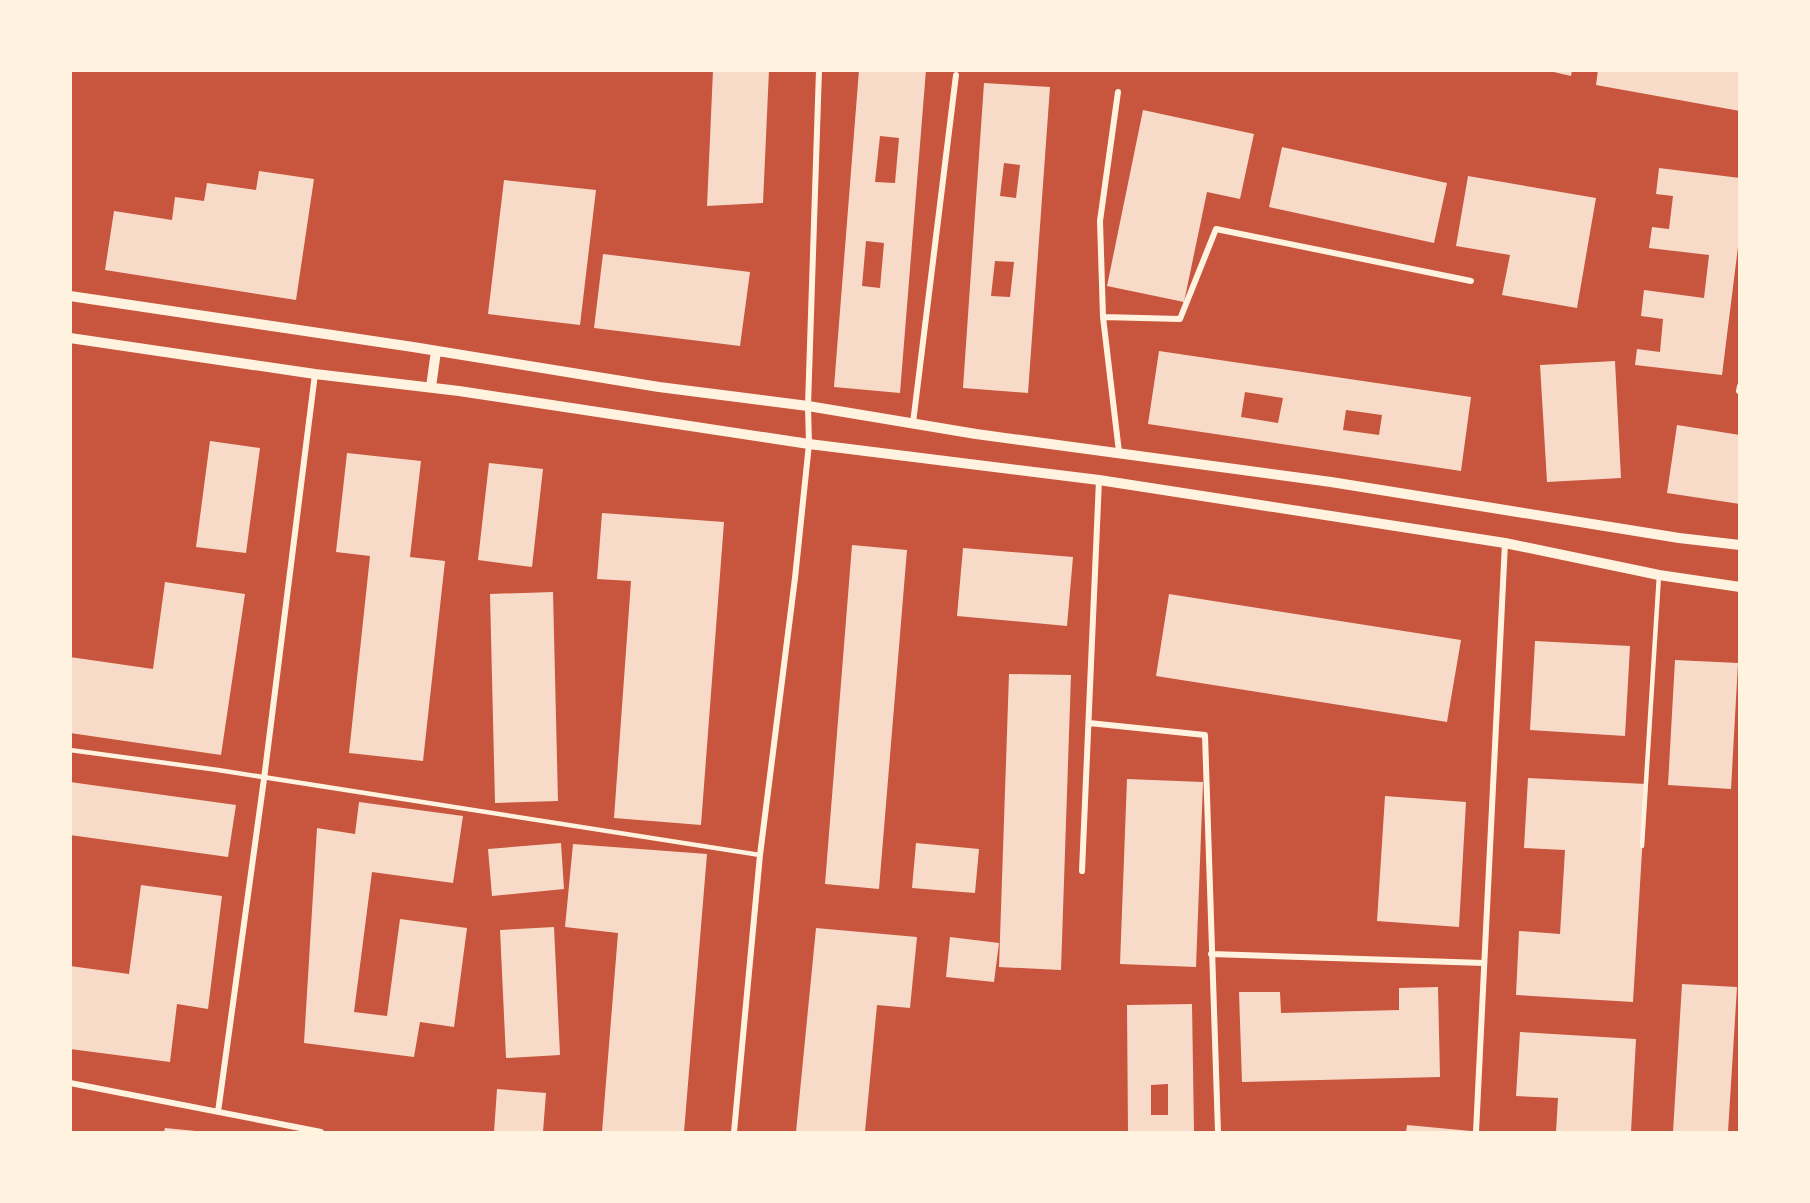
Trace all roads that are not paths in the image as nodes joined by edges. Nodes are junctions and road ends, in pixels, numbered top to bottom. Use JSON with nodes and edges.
{"nodes":[{"id":1,"x":819,"y":70,"type":"edge"},
{"id":2,"x":956,"y":75,"type":"dead end"},
{"id":3,"x":1119,"y":92,"type":"dead end"},
{"id":4,"x":1471,"y":282,"type":"dead end"},
{"id":5,"x":70,"y":296,"type":"edge"},
{"id":6,"x":1103,"y":317,"type":"junction"},
{"id":7,"x":70,"y":338,"type":"edge"},
{"id":8,"x":436,"y":351,"type":"junction"},
{"id":9,"x":315,"y":374,"type":"junction"},
{"id":10,"x":1740,"y":386,"type":"edge"},
{"id":11,"x":431,"y":387,"type":"junction"},
{"id":12,"x":1739,"y":391,"type":"edge"},
{"id":13,"x":808,"y":406,"type":"junction"},
{"id":14,"x":913,"y":423,"type":"junction"},
{"id":15,"x":809,"y":444,"type":"junction"},
{"id":16,"x":1119,"y":452,"type":"junction"},
{"id":17,"x":1099,"y":480,"type":"junction"},
{"id":18,"x":1505,"y":543,"type":"junction"},
{"id":19,"x":1740,"y":545,"type":"edge"},
{"id":20,"x":1659,"y":575,"type":"junction"},
{"id":21,"x":1740,"y":587,"type":"edge"},
{"id":22,"x":1089,"y":723,"type":"junction"},
{"id":23,"x":70,"y":750,"type":"edge"},
{"id":24,"x":264,"y":778,"type":"junction"},
{"id":25,"x":1642,"y":846,"type":"dead end"},
{"id":26,"x":760,"y":855,"type":"junction"},
{"id":27,"x":1082,"y":871,"type":"dead end"},
{"id":28,"x":1211,"y":954,"type":"junction"},
{"id":29,"x":1484,"y":963,"type":"junction"},
{"id":30,"x":70,"y":1083,"type":"edge"},
{"id":31,"x":218,"y":1112,"type":"junction"},
{"id":32,"x":321,"y":1132,"type":"edge"},
{"id":33,"x":734,"y":1132,"type":"edge"},
{"id":34,"x":1218,"y":1132,"type":"edge"},
{"id":35,"x":1476,"y":1132,"type":"edge"}],
"edges":[{"from":1,"to":13,"type":"street"},
{"from":2,"to":14,"type":"street"},
{"from":3,"to":6,"type":"street"},
{"from":4,"to":6,"type":"street"},
{"from":5,"to":8,"type":"street"},
{"from":6,"to":16,"type":"street"},
{"from":7,"to":9,"type":"street"},
{"from":8,"to":11,"type":"street"},
{"from":8,"to":13,"type":"street"},
{"from":9,"to":11,"type":"street"},
{"from":9,"to":24,"type":"street"},
{"from":10,"to":12,"type":"street"},
{"from":11,"to":15,"type":"street"},
{"from":13,"to":14,"type":"street"},
{"from":13,"to":15,"type":"street"},
{"from":14,"to":16,"type":"street"},
{"from":15,"to":17,"type":"street"},
{"from":15,"to":26,"type":"street"},
{"from":16,"to":19,"type":"street"},
{"from":17,"to":18,"type":"street"},
{"from":17,"to":22,"type":"street"},
{"from":18,"to":20,"type":"street"},
{"from":18,"to":29,"type":"street"},
{"from":20,"to":21,"type":"street"},
{"from":20,"to":25,"type":"lane"},
{"from":22,"to":27,"type":"street"},
{"from":22,"to":28,"type":"street"},
{"from":23,"to":24,"type":"lane"},
{"from":24,"to":26,"type":"lane"},
{"from":24,"to":31,"type":"street"},
{"from":26,"to":33,"type":"street"},
{"from":28,"to":29,"type":"street"},
{"from":28,"to":34,"type":"street"},
{"from":29,"to":35,"type":"street"},
{"from":30,"to":31,"type":"street"},
{"from":31,"to":32,"type":"street"}]}
